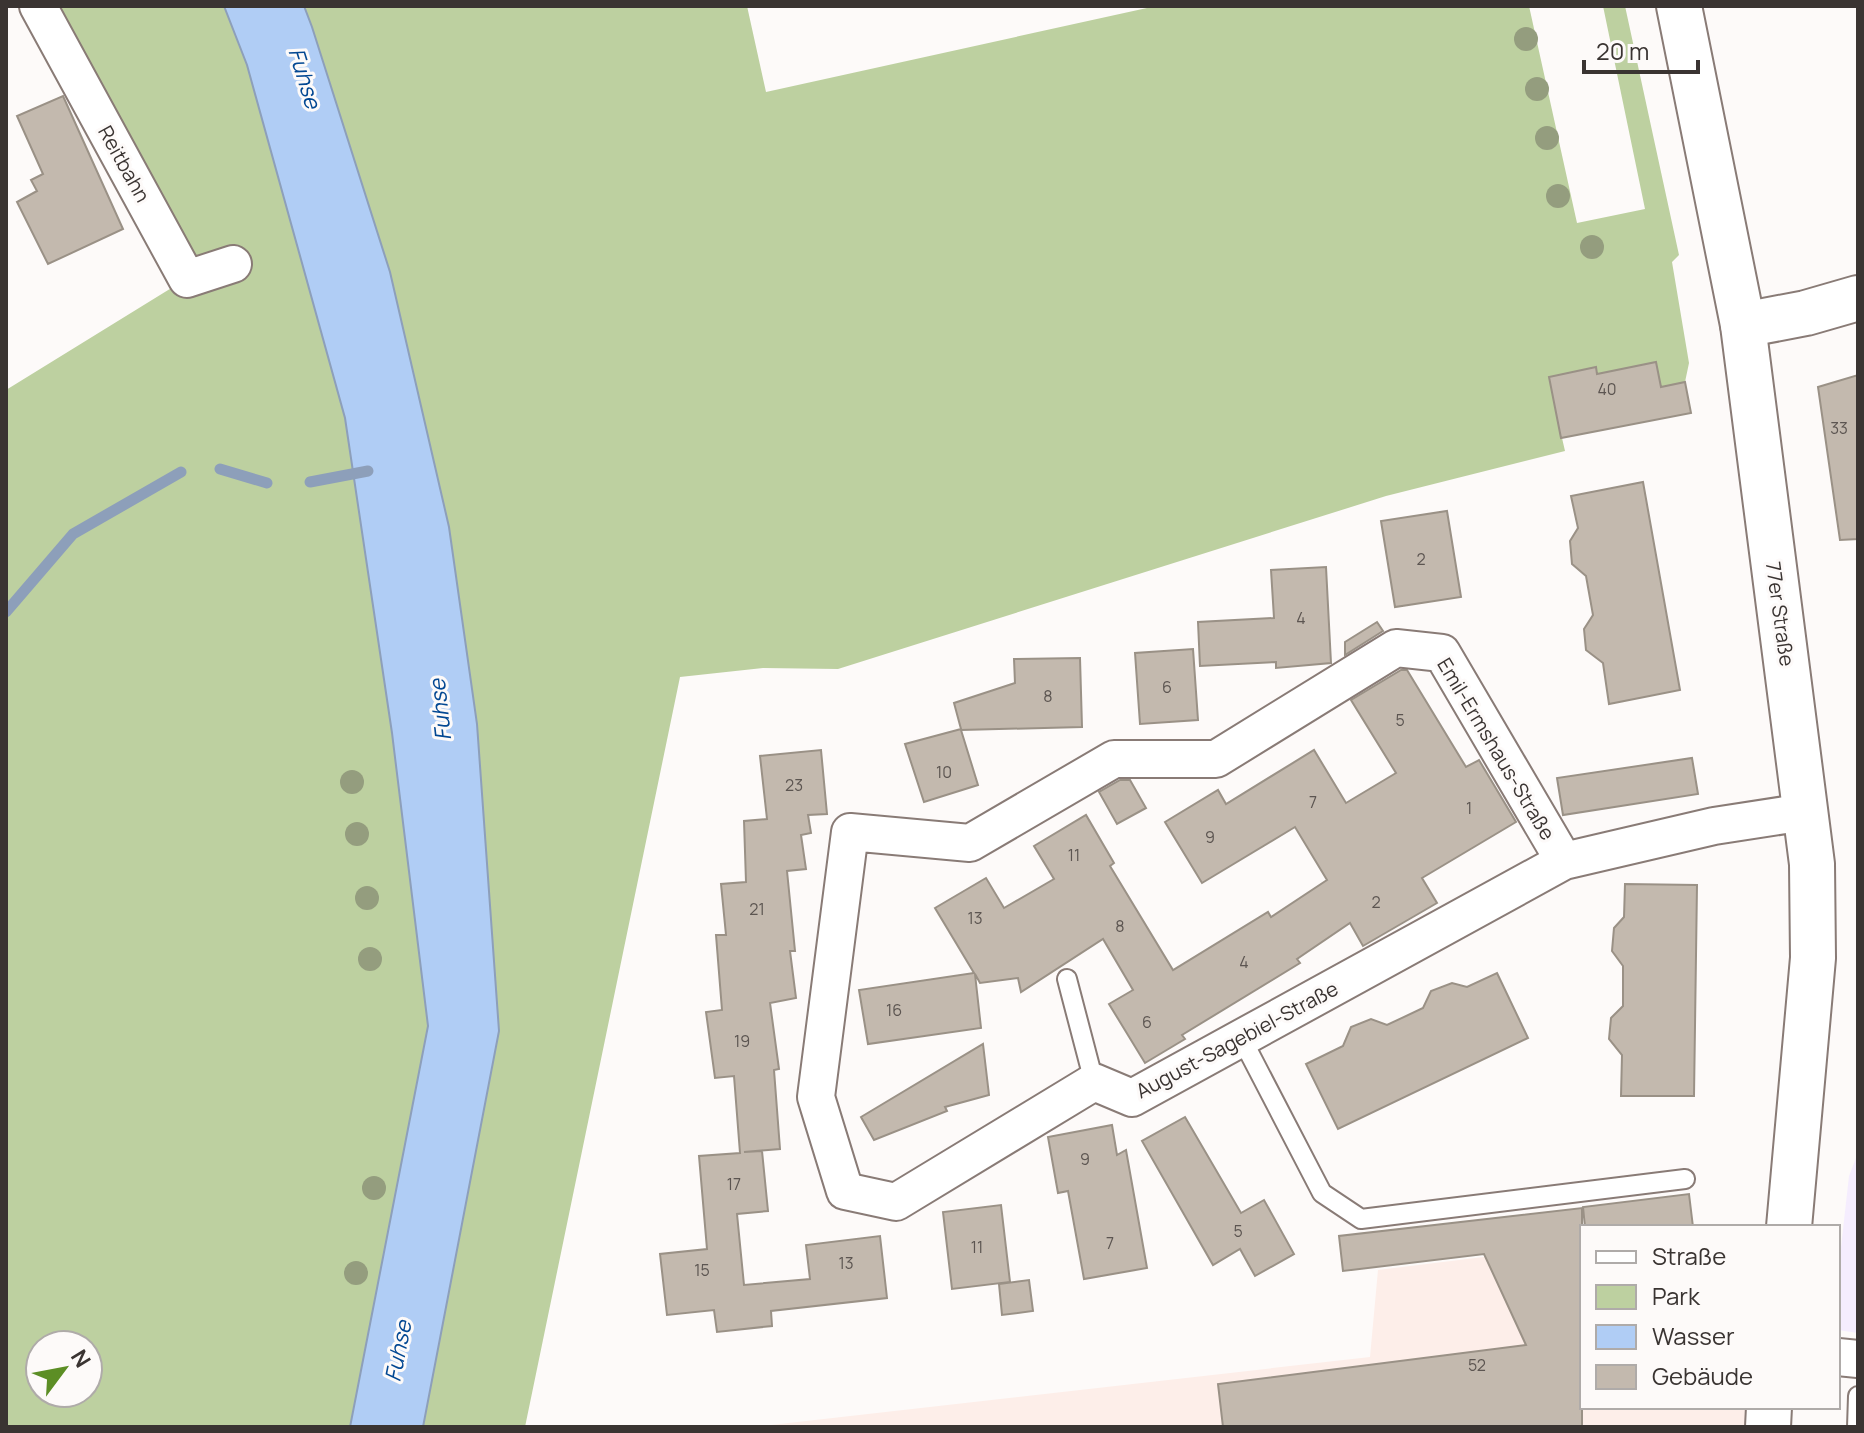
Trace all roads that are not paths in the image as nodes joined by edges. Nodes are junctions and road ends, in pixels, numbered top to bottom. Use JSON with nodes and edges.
{"nodes":[{"id":1,"x":38,"y":6,"type":"edge"},
{"id":2,"x":1679,"y":6,"type":"edge"},
{"id":3,"x":233,"y":264,"type":"dead end"},
{"id":4,"x":1858,"y":298,"type":"edge"},
{"id":5,"x":1743,"y":325,"type":"junction"},
{"id":6,"x":1805,"y":812,"type":"junction"},
{"id":7,"x":1564,"y":861,"type":"junction"},
{"id":8,"x":1067,"y":979,"type":"dead end"},
{"id":9,"x":1242,"y":1039,"type":"junction"},
{"id":10,"x":1094,"y":1082,"type":"junction"},
{"id":11,"x":1685,"y":1179,"type":"dead end"},
{"id":12,"x":1789,"y":1225,"type":"edge"},
{"id":13,"x":1858,"y":1396,"type":"edge"},
{"id":14,"x":1857,"y":1427,"type":"edge"}],
"edges":[{"from":1,"to":3,"type":"street","name":"Reitbahn"},
{"from":2,"to":5,"type":"street","name":"77er Straße"},
{"from":4,"to":5,"type":"street"},
{"from":5,"to":6,"type":"street","name":"77er Straße"},
{"from":6,"to":7,"type":"street","name":"August-Sagebiel-Straße"},
{"from":6,"to":12,"type":"street","name":"77er Straße"},
{"from":7,"to":9,"type":"street","name":"August-Sagebiel-Straße"},
{"from":7,"to":10,"type":"street","name":"Emil-Ermshaus-Straße"},
{"from":8,"to":10,"type":"lane"},
{"from":9,"to":10,"type":"street","name":"August-Sagebiel-Straße"},
{"from":9,"to":11,"type":"lane"},
{"from":13,"to":14,"type":"lane"}]}
